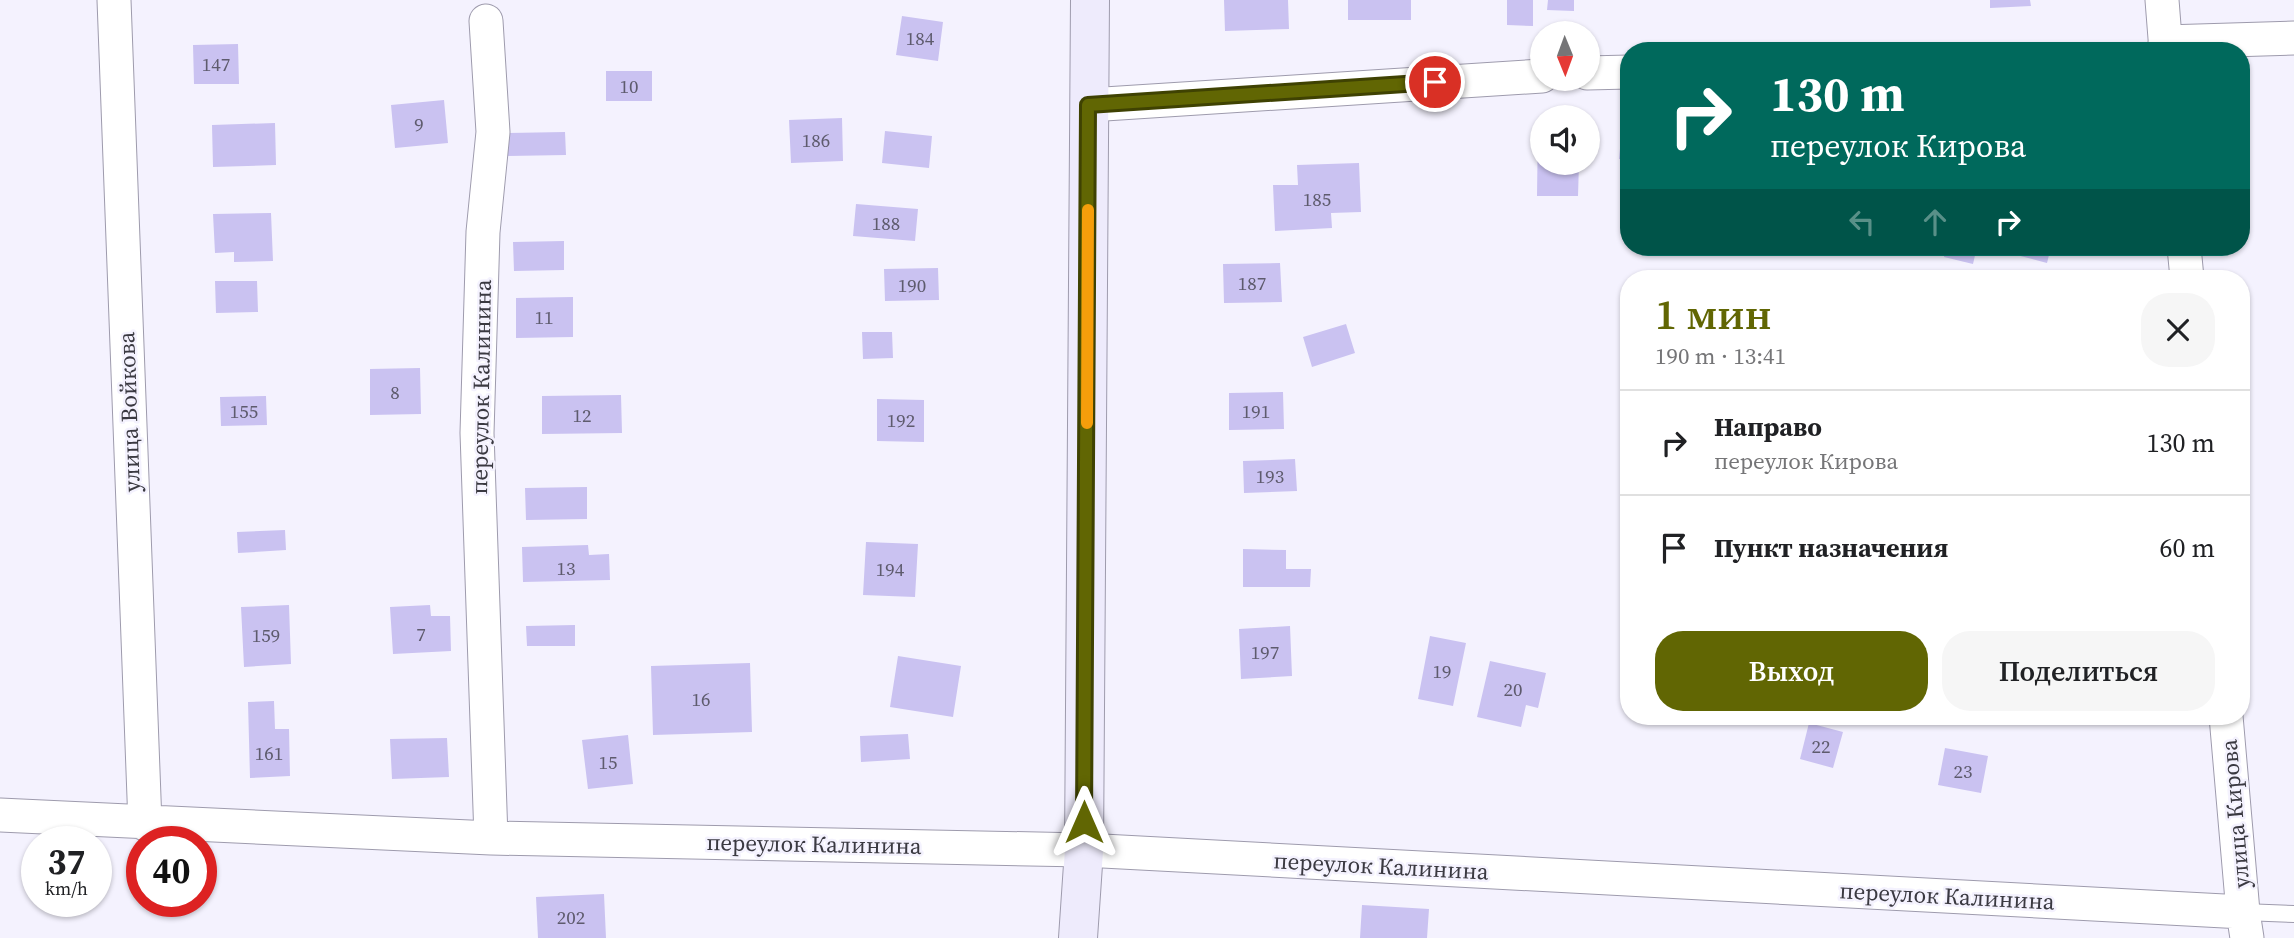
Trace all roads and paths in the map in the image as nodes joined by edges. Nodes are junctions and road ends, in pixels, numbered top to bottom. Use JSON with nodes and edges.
{"nodes":[{"id":1,"x":114,"y":0,"type":"edge"},
{"id":2,"x":1090,"y":0,"type":"edge"},
{"id":3,"x":2162,"y":0,"type":"edge"},
{"id":4,"x":486,"y":21,"type":"dead end"},
{"id":5,"x":2294,"y":38,"type":"edge"},
{"id":6,"x":2166,"y":42,"type":"edge"},
{"id":7,"x":2237,"y":42,"type":"edge"},
{"id":8,"x":1620,"y":72,"type":"edge"},
{"id":9,"x":1600,"y":73,"type":"edge"},
{"id":10,"x":1530,"y":77,"type":"edge"},
{"id":11,"x":1088,"y":105,"type":"junction"},
{"id":12,"x":2227,"y":725,"type":"edge"},
{"id":13,"x":0,"y":815,"type":"edge"},
{"id":14,"x":145,"y":824,"type":"junction"},
{"id":15,"x":491,"y":838,"type":"junction"},
{"id":16,"x":1084,"y":850,"type":"junction"},
{"id":17,"x":2294,"y":914,"type":"edge"},
{"id":18,"x":2245,"y":925,"type":"edge"},
{"id":19,"x":1078,"y":938,"type":"edge"}],
"edges":[{"from":1,"to":14,"type":"street","name":"улица Войкова"},
{"from":2,"to":11,"type":"street"},
{"from":3,"to":6,"type":"street"},
{"from":4,"to":15,"type":"street","name":"переулок Калинина"},
{"from":5,"to":7,"type":"street"},
{"from":8,"to":9,"type":"street"},
{"from":10,"to":11,"type":"street"},
{"from":11,"to":16,"type":"street"},
{"from":12,"to":18,"type":"street","name":"улица Кирова"},
{"from":13,"to":14,"type":"street","name":"переулок Калинина"},
{"from":14,"to":15,"type":"street","name":"переулок Калинина"},
{"from":15,"to":16,"type":"street","name":"переулок Калинина"},
{"from":16,"to":18,"type":"street","name":"переулок Калинина"},
{"from":16,"to":19,"type":"street"},
{"from":17,"to":18,"type":"lane"}]}
